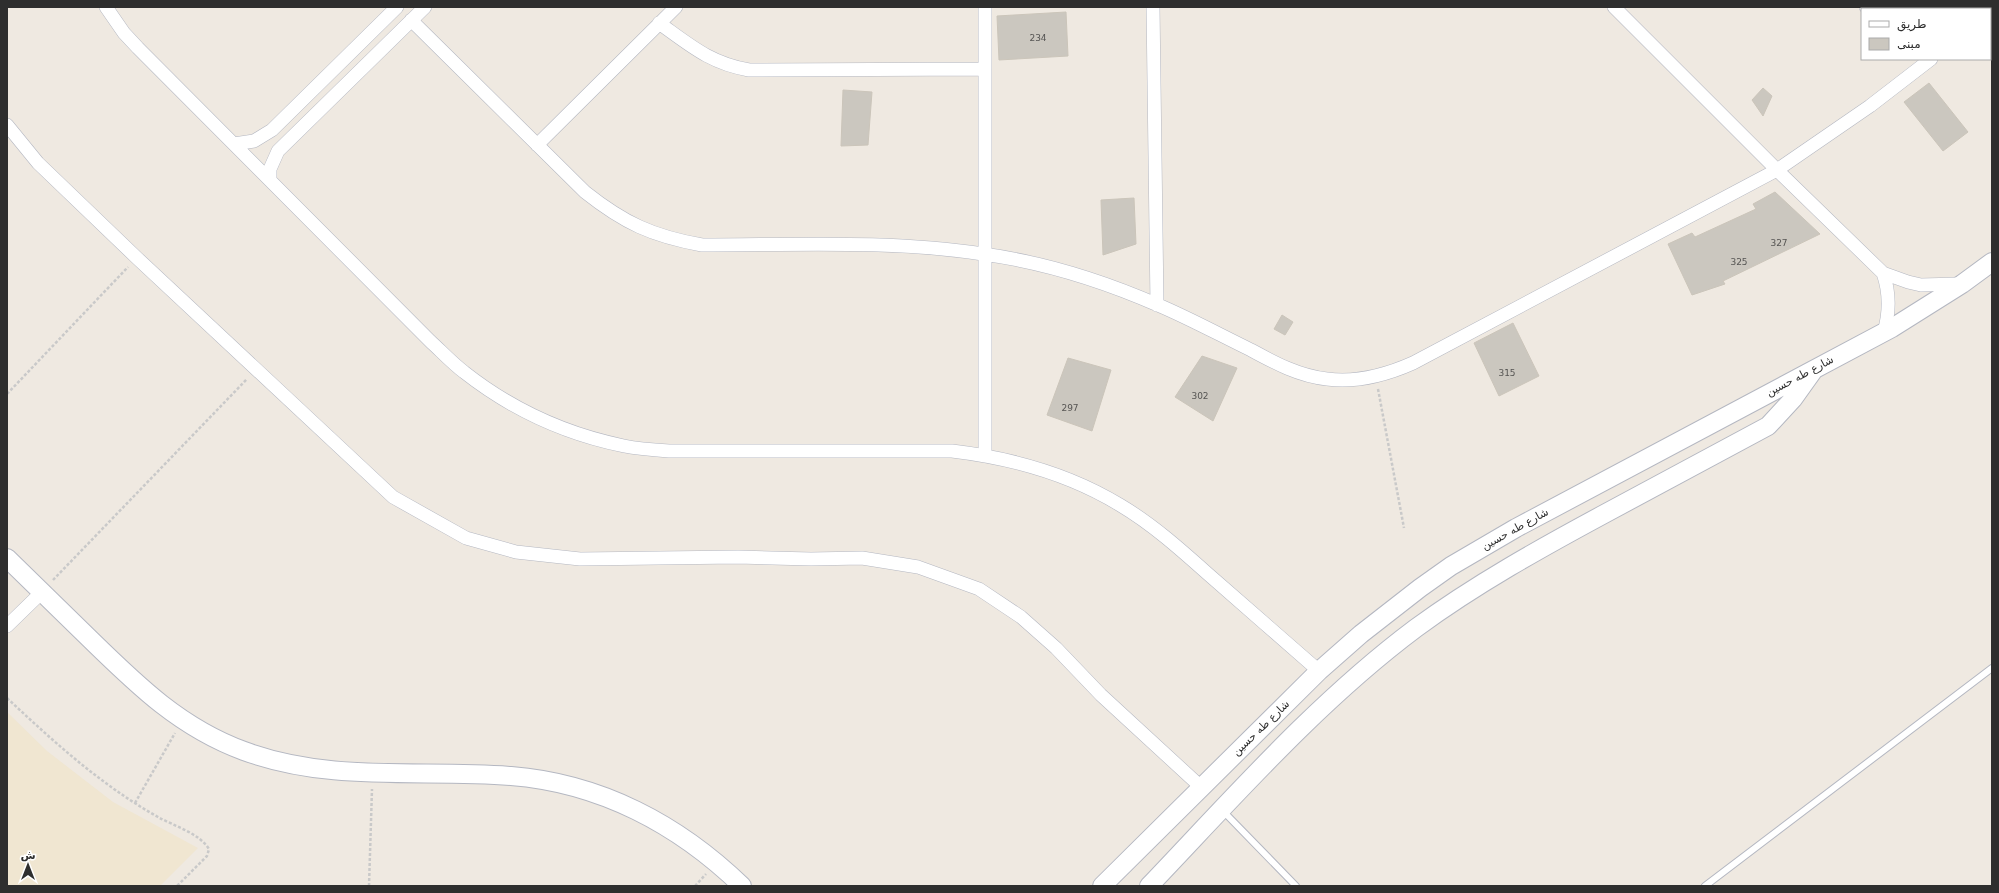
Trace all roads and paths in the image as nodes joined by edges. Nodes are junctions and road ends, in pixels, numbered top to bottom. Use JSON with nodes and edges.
{"nodes":[{"id":1,"x":106,"y":7,"type":"edge"},
{"id":2,"x":397,"y":7,"type":"edge"},
{"id":3,"x":425,"y":7,"type":"edge"},
{"id":4,"x":676,"y":7,"type":"edge"},
{"id":5,"x":985,"y":7,"type":"edge"},
{"id":6,"x":1153,"y":7,"type":"edge"},
{"id":7,"x":1614,"y":7,"type":"edge"},
{"id":8,"x":412,"y":20,"type":"junction"},
{"id":9,"x":660,"y":23,"type":"junction"},
{"id":10,"x":1924,"y":61,"type":"edge"},
{"id":11,"x":985,"y":69,"type":"junction"},
{"id":12,"x":7,"y":125,"type":"edge"},
{"id":13,"x":234,"y":144,"type":"junction"},
{"id":14,"x":537,"y":145,"type":"junction"},
{"id":15,"x":1776,"y":170,"type":"junction"},
{"id":16,"x":270,"y":180,"type":"junction"},
{"id":17,"x":984,"y":254,"type":"junction"},
{"id":18,"x":137,"y":258,"type":"junction"},
{"id":19,"x":1992,"y":262,"type":"edge"},
{"id":20,"x":1883,"y":273,"type":"junction"},
{"id":21,"x":1962,"y":284,"type":"junction"},
{"id":22,"x":1157,"y":304,"type":"junction"},
{"id":23,"x":1884,"y":332,"type":"junction"},
{"id":24,"x":1814,"y":368,"type":"junction"},
{"id":25,"x":255,"y":370,"type":"junction"},
{"id":26,"x":1376,"y":377,"type":"junction"},
{"id":27,"x":7,"y":394,"type":"edge"},
{"id":28,"x":984,"y":455,"type":"junction"},
{"id":29,"x":1404,"y":528,"type":"dead end"},
{"id":30,"x":7,"y":558,"type":"edge"},
{"id":31,"x":42,"y":592,"type":"junction"},
{"id":32,"x":7,"y":626,"type":"edge"},
{"id":33,"x":1992,"y":668,"type":"edge"},
{"id":34,"x":1320,"y":671,"type":"junction"},
{"id":35,"x":7,"y":698,"type":"edge"},
{"id":36,"x":183,"y":720,"type":"junction"},
{"id":37,"x":372,"y":773,"type":"junction"},
{"id":38,"x":1201,"y":787,"type":"junction"},
{"id":39,"x":135,"y":803,"type":"junction"},
{"id":40,"x":1222,"y":810,"type":"junction"},
{"id":41,"x":177,"y":886,"type":"edge"},
{"id":42,"x":368,"y":886,"type":"edge"},
{"id":43,"x":742,"y":886,"type":"edge"},
{"id":44,"x":1102,"y":886,"type":"edge"},
{"id":45,"x":1149,"y":886,"type":"edge"},
{"id":46,"x":1296,"y":886,"type":"edge"},
{"id":47,"x":1705,"y":886,"type":"edge"}],
"edges":[{"from":1,"to":13,"type":"street"},
{"from":2,"to":13,"type":"street"},
{"from":3,"to":8,"type":"street"},
{"from":4,"to":9,"type":"street"},
{"from":5,"to":11,"type":"street"},
{"from":6,"to":22,"type":"street"},
{"from":7,"to":15,"type":"street"},
{"from":8,"to":14,"type":"street"},
{"from":8,"to":16,"type":"street"},
{"from":9,"to":11,"type":"street"},
{"from":9,"to":14,"type":"street"},
{"from":10,"to":15,"type":"street"},
{"from":11,"to":17,"type":"street"},
{"from":12,"to":18,"type":"street"},
{"from":13,"to":16,"type":"street"},
{"from":14,"to":17,"type":"street"},
{"from":15,"to":20,"type":"street"},
{"from":15,"to":26,"type":"street"},
{"from":16,"to":28,"type":"street"},
{"from":17,"to":22,"type":"street"},
{"from":17,"to":28,"type":"street"},
{"from":18,"to":25,"type":"street"},
{"from":18,"to":27,"type":"path"},
{"from":19,"to":21,"type":"main road","name":"شارع طه حسين"},
{"from":20,"to":21,"type":"street"},
{"from":20,"to":23,"type":"street"},
{"from":21,"to":23,"type":"main road","name":"شارع طه حسين"},
{"from":22,"to":26,"type":"street"},
{"from":23,"to":24,"type":"main road","name":"شارع طه حسين"},
{"from":24,"to":34,"type":"main road","name":"شارع طه حسين"},
{"from":24,"to":40,"type":"main road"},
{"from":25,"to":31,"type":"path"},
{"from":25,"to":38,"type":"street"},
{"from":26,"to":29,"type":"path"},
{"from":28,"to":34,"type":"street"},
{"from":30,"to":31,"type":"main road"},
{"from":31,"to":32,"type":"street"},
{"from":31,"to":36,"type":"main road"},
{"from":33,"to":47,"type":"lane"},
{"from":34,"to":38,"type":"main road","name":"شارع طه حسين"},
{"from":35,"to":39,"type":"path"},
{"from":36,"to":37,"type":"main road"},
{"from":36,"to":39,"type":"path"},
{"from":37,"to":42,"type":"path"},
{"from":37,"to":43,"type":"main road"},
{"from":38,"to":44,"type":"main road","name":"شارع طه حسين"},
{"from":39,"to":41,"type":"path"},
{"from":40,"to":45,"type":"main road"},
{"from":40,"to":46,"type":"lane"}]}
